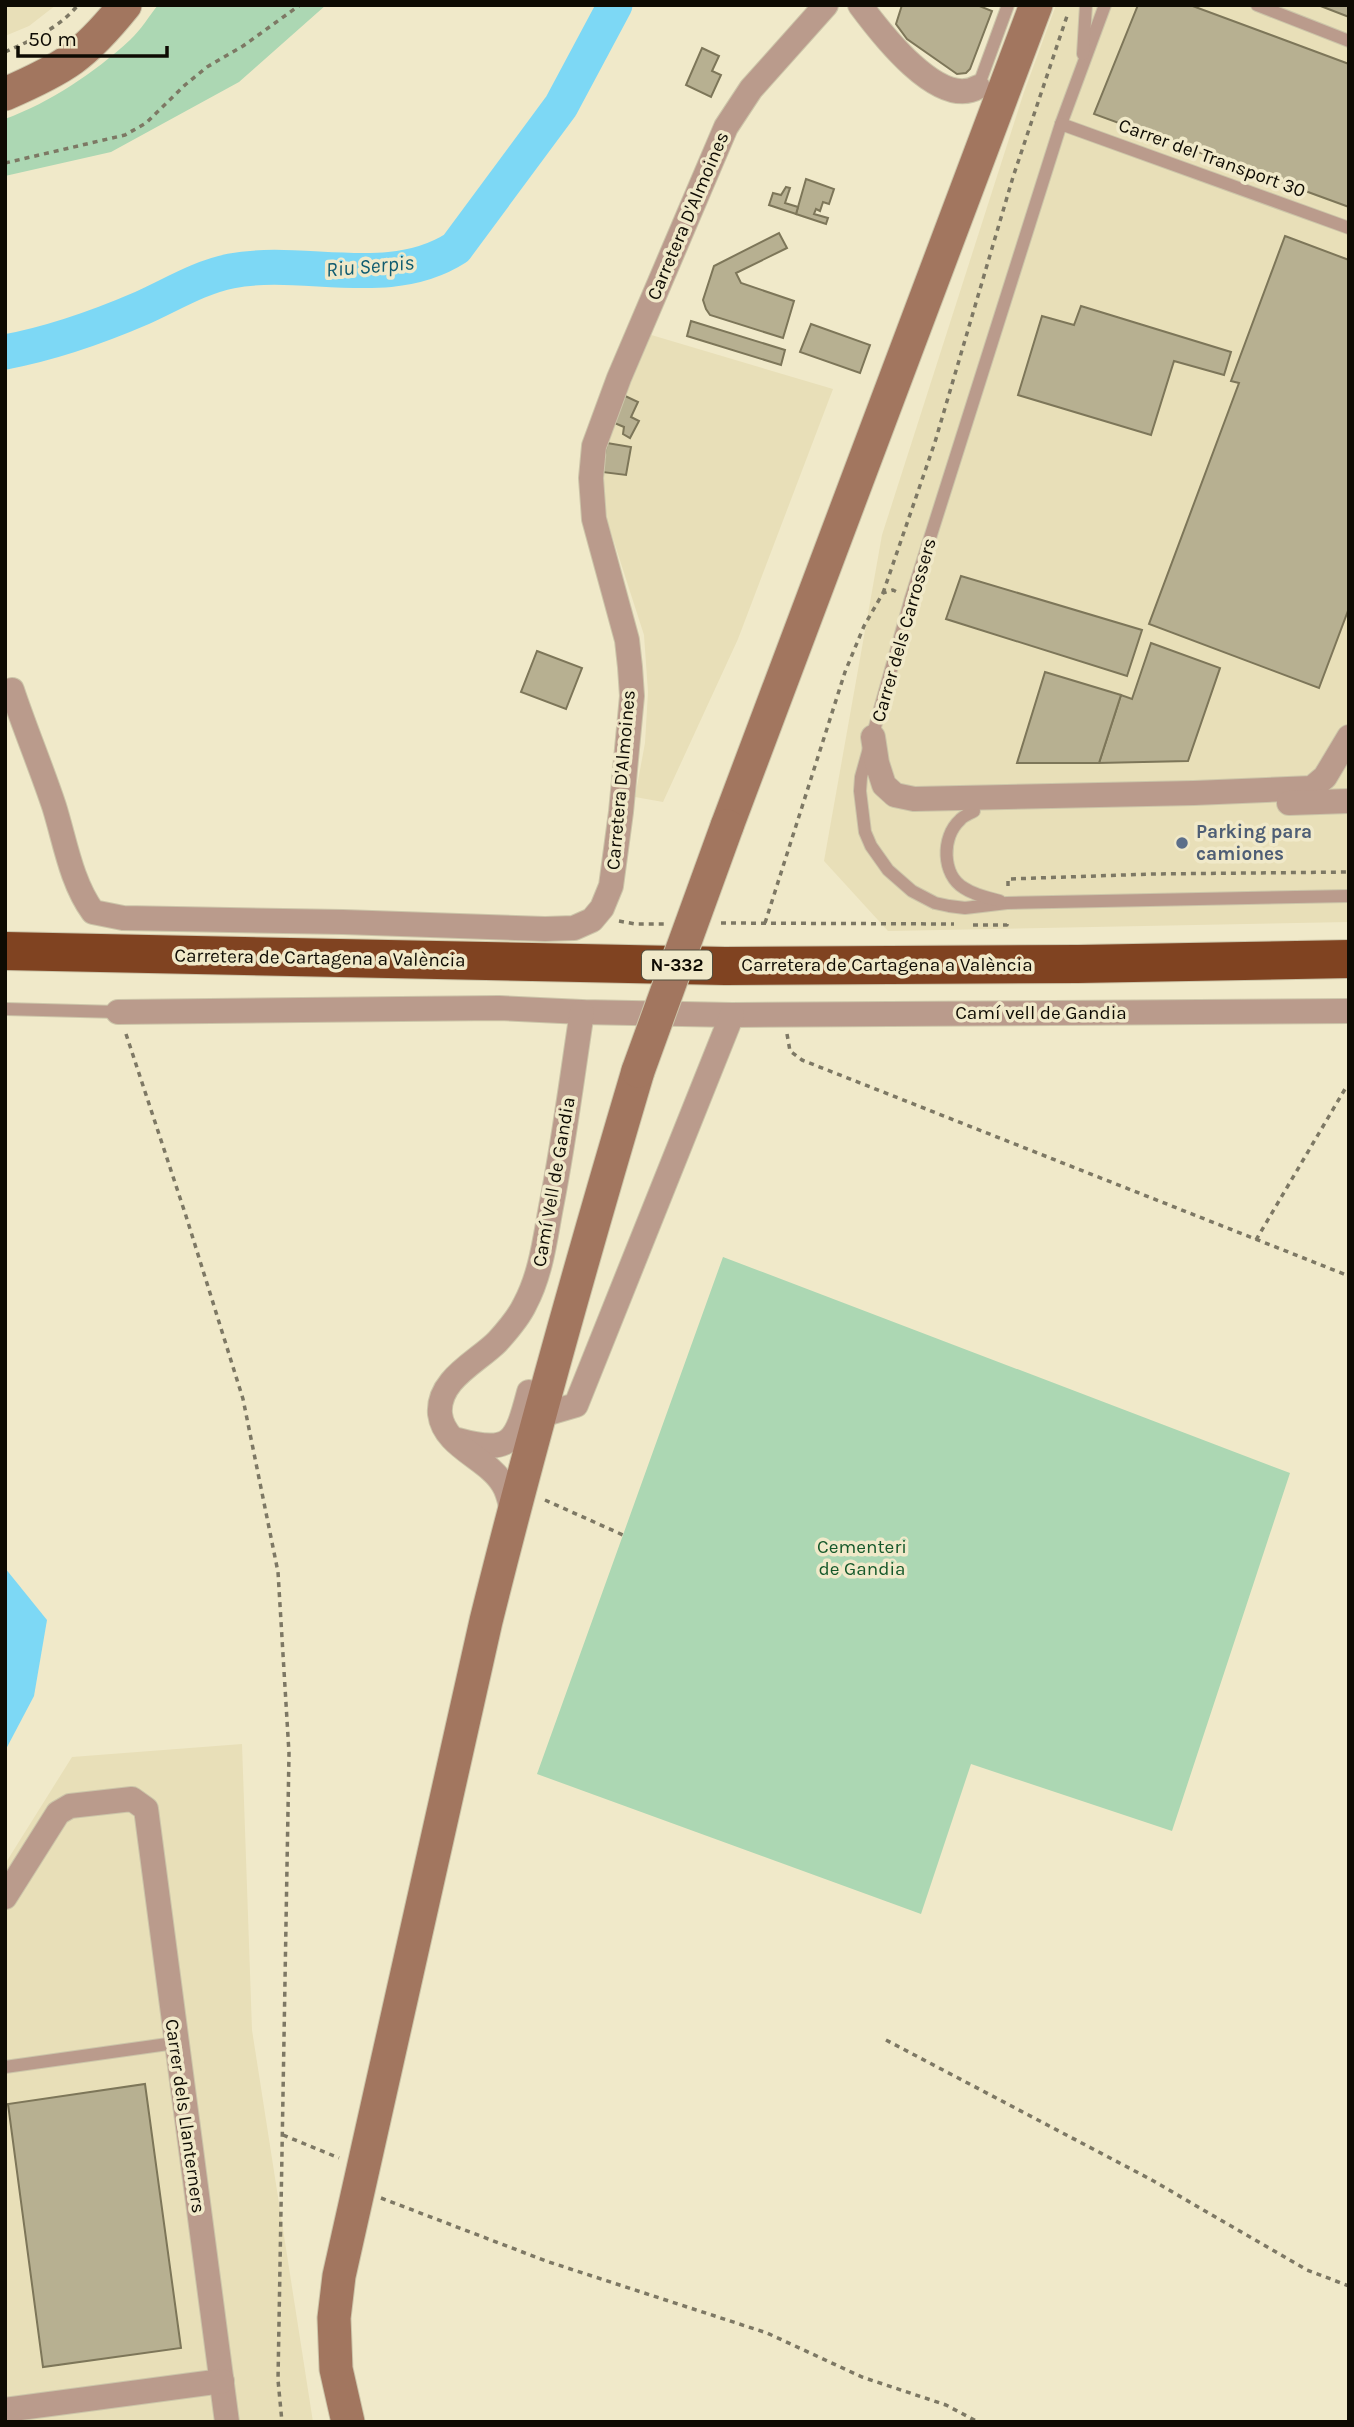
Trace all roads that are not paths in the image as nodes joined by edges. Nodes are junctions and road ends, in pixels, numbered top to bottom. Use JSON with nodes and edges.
{"nodes":[{"id":1,"x":97,"y":5,"type":"edge"},
{"id":2,"x":125,"y":5,"type":"edge"},
{"id":3,"x":826,"y":5,"type":"edge"},
{"id":4,"x":860,"y":5,"type":"edge"},
{"id":5,"x":1008,"y":5,"type":"edge"},
{"id":6,"x":1036,"y":5,"type":"edge"},
{"id":7,"x":1086,"y":5,"type":"edge"},
{"id":8,"x":1105,"y":5,"type":"edge"},
{"id":9,"x":1257,"y":5,"type":"edge"},
{"id":10,"x":1349,"y":41,"type":"edge"},
{"id":11,"x":1082,"y":68,"type":"junction"},
{"id":12,"x":5,"y":70,"type":"edge"},
{"id":13,"x":978,"y":87,"type":"joint"},
{"id":14,"x":5,"y":93,"type":"edge"},
{"id":15,"x":1061,"y":124,"type":"junction"},
{"id":16,"x":1349,"y":228,"type":"edge"},
{"id":17,"x":8,"y":691,"type":"edge"},
{"id":18,"x":873,"y":737,"type":"junction"},
{"id":19,"x":1349,"y":737,"type":"edge"},
{"id":20,"x":1349,"y":801,"type":"edge"},
{"id":21,"x":974,"y":811,"type":"joint"},
{"id":22,"x":1349,"y":896,"type":"edge"},
{"id":23,"x":1007,"y":903,"type":"junction"},
{"id":24,"x":5,"y":951,"type":"edge"},
{"id":25,"x":1349,"y":959,"type":"edge"},
{"id":26,"x":5,"y":1009,"type":"edge"},
{"id":27,"x":1349,"y":1011,"type":"edge"},
{"id":28,"x":118,"y":1012,"type":"joint"},
{"id":29,"x":582,"y":1012,"type":"junction"},
{"id":30,"x":732,"y":1015,"type":"junction"},
{"id":31,"x":558,"y":1349,"type":"junction"},
{"id":32,"x":542,"y":1415,"type":"junction"},
{"id":33,"x":454,"y":1439,"type":"junction"},
{"id":34,"x":517,"y":1501,"type":"junction"},
{"id":35,"x":5,"y":1897,"type":"edge"},
{"id":36,"x":175,"y":2043,"type":"junction"},
{"id":37,"x":5,"y":2067,"type":"edge"},
{"id":38,"x":222,"y":2381,"type":"junction"},
{"id":39,"x":5,"y":2411,"type":"edge"},
{"id":40,"x":7,"y":2422,"type":"edge"},
{"id":41,"x":227,"y":2422,"type":"edge"},
{"id":42,"x":348,"y":2422,"type":"edge"}],
"edges":[{"from":1,"to":12,"type":"main road"},
{"from":2,"to":14,"type":"main road"},
{"from":3,"to":17,"type":"street","name":"Carretera D'Almoines"},
{"from":4,"to":13,"type":"street"},
{"from":5,"to":13,"type":"lane"},
{"from":6,"to":31,"type":"main road","bridge":true},
{"from":7,"to":11,"type":"lane"},
{"from":8,"to":11,"type":"lane","name":"Carrer dels Carrossers"},
{"from":9,"to":10,"type":"lane"},
{"from":11,"to":15,"type":"lane","name":"Carrer dels Carrossers"},
{"from":15,"to":16,"type":"lane","name":"Carrer del Transport 30"},
{"from":15,"to":18,"type":"lane","name":"Carrer dels Carrossers"},
{"from":18,"to":19,"type":"street","name":"Carrer dels Carrossers"},
{"from":18,"to":23,"type":"lane"},
{"from":20,"to":21,"type":"street"},
{"from":21,"to":23,"type":"lane"},
{"from":22,"to":23,"type":"lane"},
{"from":24,"to":25,"type":"highway","name":"Carretera de Cartagena a València","number":"N-332"},
{"from":26,"to":28,"type":"lane"},
{"from":27,"to":30,"type":"street","name":"Camí vell de Gandia"},
{"from":28,"to":29,"type":"street","name":"Camí vell de Gandia"},
{"from":29,"to":30,"type":"street","name":"Camí vell de Gandia"},
{"from":29,"to":33,"type":"street","name":"Camí Vell de Gandia"},
{"from":30,"to":32,"type":"street"},
{"from":31,"to":32,"type":"main road"},
{"from":31,"to":33,"type":"street"},
{"from":32,"to":34,"type":"main road"},
{"from":33,"to":34,"type":"street","name":"Camí Vell de Gandia"},
{"from":34,"to":42,"type":"main road"},
{"from":35,"to":36,"type":"street","name":"Carrer dels Llanterners"},
{"from":36,"to":37,"type":"lane"},
{"from":36,"to":38,"type":"street","name":"Carrer dels Llanterners"},
{"from":38,"to":39,"type":"street"},
{"from":38,"to":41,"type":"street","name":"Carrer dels Llanterners"},
{"from":39,"to":40,"type":"street"}]}
